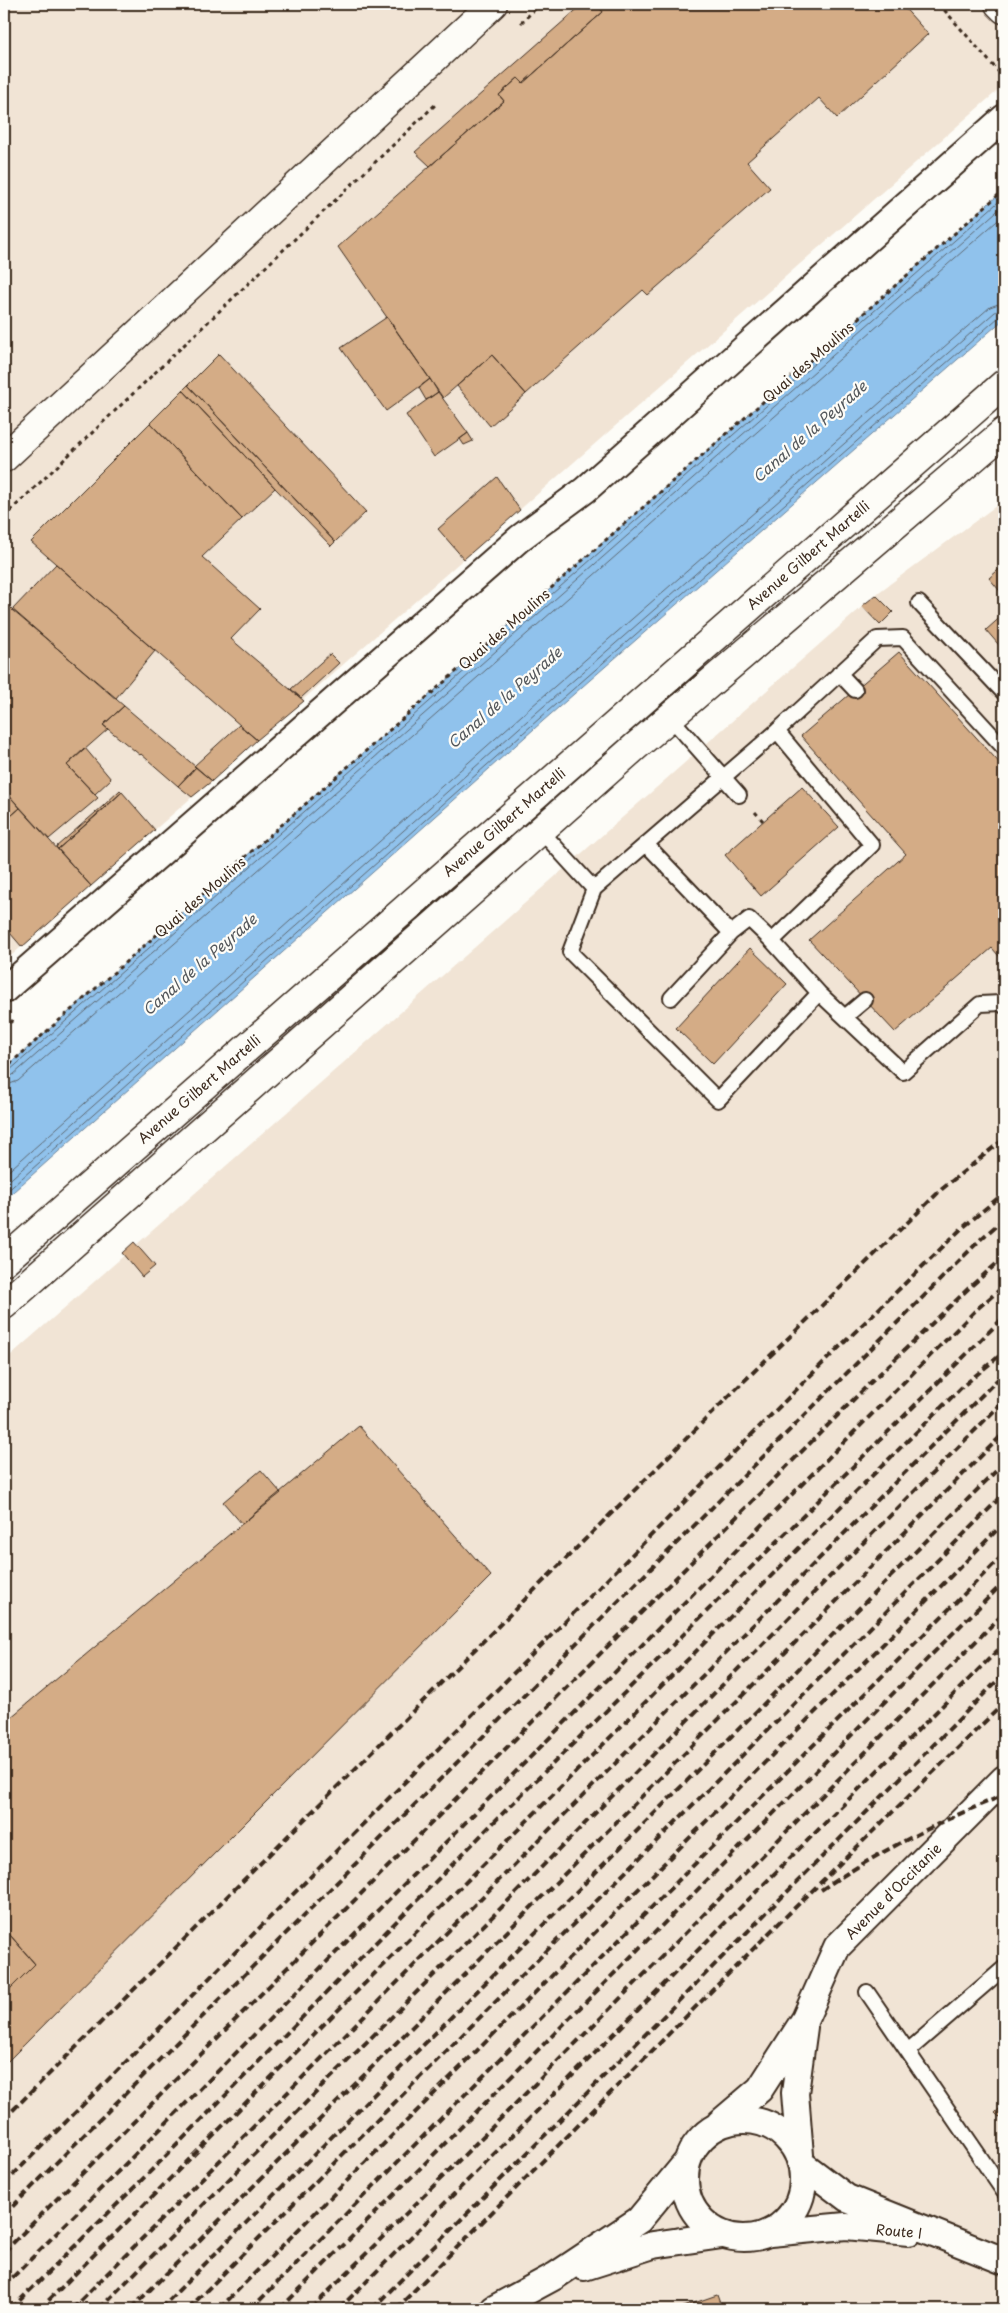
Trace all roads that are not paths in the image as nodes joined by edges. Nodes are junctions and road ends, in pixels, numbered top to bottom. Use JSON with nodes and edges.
{"nodes":[{"id":1,"x":493,"y":4,"type":"edge"},
{"id":2,"x":1000,"y":4,"type":"edge"},
{"id":3,"x":1004,"y":9,"type":"edge"},
{"id":4,"x":1004,"y":118,"type":"edge"},
{"id":5,"x":1004,"y":384,"type":"edge"},
{"id":6,"x":1004,"y":432,"type":"edge"},
{"id":7,"x":4,"y":458,"type":"edge"},
{"id":8,"x":919,"y":603,"type":"dead end"},
{"id":9,"x":839,"y":673,"type":"junction"},
{"id":10,"x":854,"y":690,"type":"dead end"},
{"id":11,"x":1004,"y":693,"type":"edge"},
{"id":12,"x":670,"y":717,"type":"junction"},
{"id":13,"x":777,"y":731,"type":"junction"},
{"id":14,"x":1004,"y":748,"type":"edge"},
{"id":15,"x":724,"y":777,"type":"junction"},
{"id":16,"x":739,"y":795,"type":"dead end"},
{"id":17,"x":541,"y":831,"type":"junction"},
{"id":18,"x":646,"y":844,"type":"junction"},
{"id":19,"x":594,"y":889,"type":"junction"},
{"id":20,"x":731,"y":932,"type":"junction"},
{"id":21,"x":772,"y":940,"type":"junction"},
{"id":22,"x":4,"y":990,"type":"edge"},
{"id":23,"x":819,"y":993,"type":"junction"},
{"id":24,"x":671,"y":998,"type":"dead end"},
{"id":25,"x":865,"y":1000,"type":"dead end"},
{"id":26,"x":1004,"y":1006,"type":"edge"},
{"id":27,"x":846,"y":1016,"type":"junction"},
{"id":28,"x":4,"y":1261,"type":"edge"},
{"id":29,"x":4,"y":1304,"type":"edge"},
{"id":30,"x":1004,"y":1779,"type":"edge"},
{"id":31,"x":1004,"y":1968,"type":"edge"},
{"id":32,"x":867,"y":1992,"type":"dead end"},
{"id":33,"x":805,"y":2019,"type":"junction"},
{"id":34,"x":909,"y":2050,"type":"junction"},
{"id":35,"x":720,"y":2123,"type":"junction"},
{"id":36,"x":801,"y":2160,"type":"junction"},
{"id":37,"x":686,"y":2163,"type":"junction"},
{"id":38,"x":1004,"y":2192,"type":"edge"},
{"id":39,"x":770,"y":2233,"type":"junction"},
{"id":40,"x":936,"y":2234,"type":"junction"},
{"id":41,"x":722,"y":2235,"type":"junction"},
{"id":42,"x":1004,"y":2261,"type":"edge"},
{"id":43,"x":555,"y":2276,"type":"junction"},
{"id":44,"x":494,"y":2309,"type":"edge"}],
"edges":[{"from":1,"to":7,"type":"main road"},
{"from":2,"to":3,"type":"main road"},
{"from":4,"to":22,"type":"street"},
{"from":5,"to":28,"type":"main road","name":"Avenue Gilbert Martelli"},
{"from":6,"to":12,"type":"main road"},
{"from":8,"to":11,"type":"lane"},
{"from":9,"to":10,"type":"lane"},
{"from":9,"to":13,"type":"lane"},
{"from":9,"to":14,"type":"lane"},
{"from":12,"to":15,"type":"lane"},
{"from":12,"to":17,"type":"main road"},
{"from":13,"to":15,"type":"lane"},
{"from":13,"to":21,"type":"lane"},
{"from":15,"to":16,"type":"lane"},
{"from":15,"to":18,"type":"lane"},
{"from":17,"to":19,"type":"lane"},
{"from":17,"to":29,"type":"main road"},
{"from":18,"to":19,"type":"lane"},
{"from":18,"to":20,"type":"lane"},
{"from":19,"to":23,"type":"lane"},
{"from":20,"to":21,"type":"lane"},
{"from":20,"to":24,"type":"lane"},
{"from":21,"to":23,"type":"lane"},
{"from":23,"to":27,"type":"lane"},
{"from":25,"to":27,"type":"lane"},
{"from":26,"to":27,"type":"lane"},
{"from":30,"to":33,"type":"street","name":"Avenue d'Occitanie"},
{"from":31,"to":34,"type":"lane"},
{"from":32,"to":34,"type":"lane"},
{"from":33,"to":35,"type":"street","name":"Avenue d'Occitanie"},
{"from":33,"to":36,"type":"street","name":"Avenue d'Occitanie"},
{"from":34,"to":38,"type":"lane"},
{"from":35,"to":36,"type":"street","name":"Avenue d'Occitanie"},
{"from":35,"to":37,"type":"street","name":"Avenue d'Occitanie"},
{"from":36,"to":39,"type":"street","name":"Avenue d'Occitanie"},
{"from":36,"to":40,"type":"street","name":"Route I"},
{"from":37,"to":41,"type":"street","name":"Avenue d'Occitanie"},
{"from":37,"to":43,"type":"street","name":"Avenue d'Occitanie"},
{"from":39,"to":40,"type":"street","name":"Route I"},
{"from":39,"to":41,"type":"street","name":"Avenue d'Occitanie"},
{"from":40,"to":42,"type":"street"},
{"from":41,"to":43,"type":"street","name":"Avenue d'Occitanie"},
{"from":43,"to":44,"type":"street","name":"Avenue d'Occitanie"}]}
